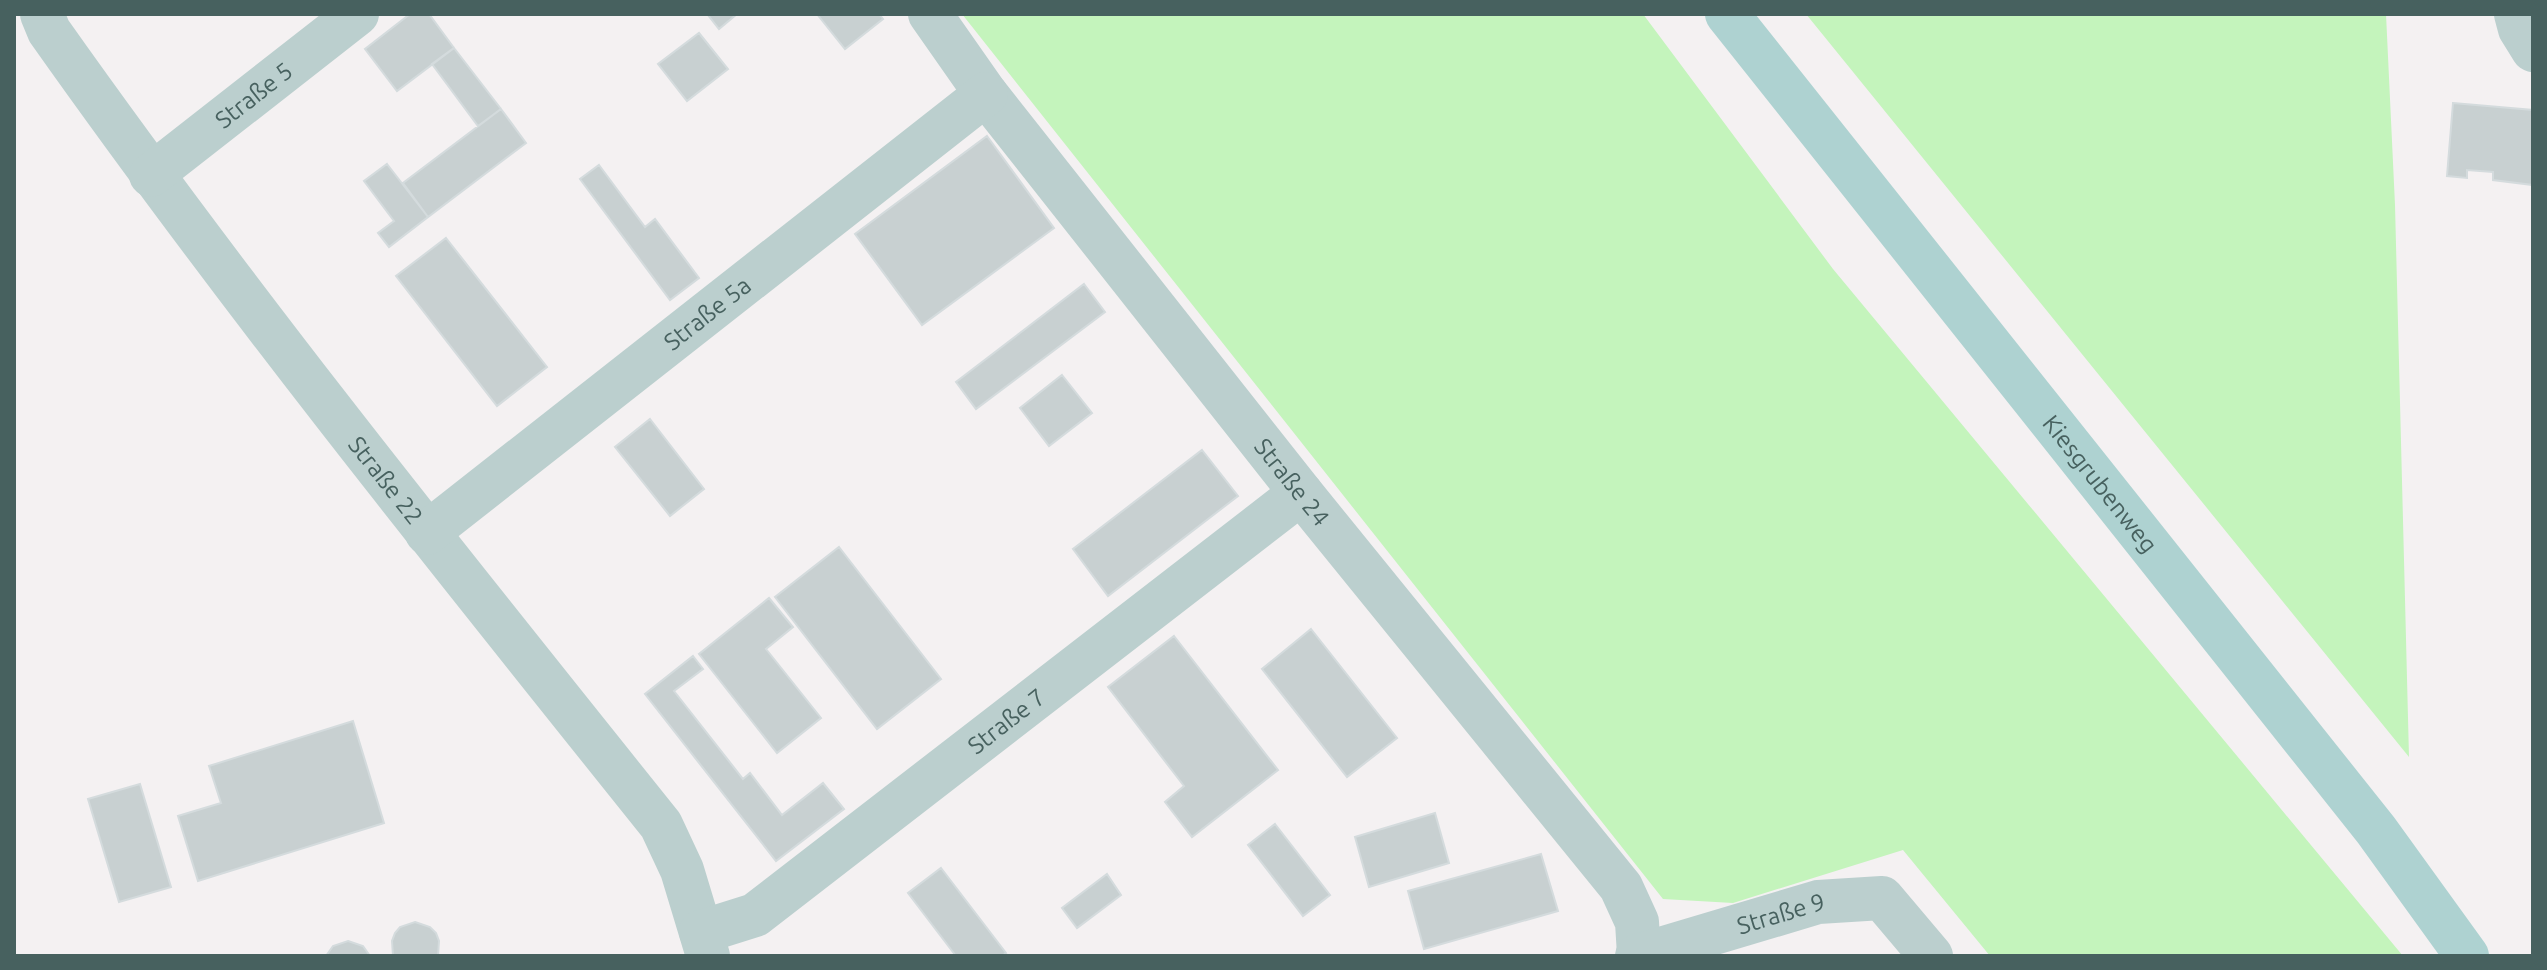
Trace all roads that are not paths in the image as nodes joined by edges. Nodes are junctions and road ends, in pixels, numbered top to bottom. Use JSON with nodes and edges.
{"nodes":[{"id":1,"x":42,"y":14,"type":"edge"},
{"id":2,"x":357,"y":14,"type":"edge"},
{"id":3,"x":930,"y":14,"type":"edge"},
{"id":4,"x":1727,"y":14,"type":"edge"},
{"id":5,"x":2516,"y":14,"type":"edge"},
{"id":6,"x":2533,"y":50,"type":"edge"},
{"id":7,"x":986,"y":94,"type":"junction"},
{"id":8,"x":151,"y":175,"type":"junction"},
{"id":9,"x":1301,"y":493,"type":"junction"},
{"id":10,"x":427,"y":533,"type":"junction"},
{"id":11,"x":704,"y":944,"type":"edge"},
{"id":12,"x":1638,"y":956,"type":"edge"},
{"id":13,"x":1931,"y":956,"type":"edge"},
{"id":14,"x":2467,"y":956,"type":"edge"}],
"edges":[{"from":1,"to":8,"type":"lane","name":"Straße 22"},
{"from":2,"to":8,"type":"lane","name":"Straße 5"},
{"from":3,"to":7,"type":"lane","name":"Straße 24"},
{"from":4,"to":14,"type":"main road","name":"Kiesgrubenweg"},
{"from":5,"to":6,"type":"lane"},
{"from":7,"to":9,"type":"lane","name":"Straße 24"},
{"from":7,"to":10,"type":"lane","name":"Straße 5a"},
{"from":8,"to":10,"type":"lane","name":"Straße 22"},
{"from":9,"to":11,"type":"lane","name":"Straße 7"},
{"from":9,"to":12,"type":"lane","name":"Straße 24"},
{"from":10,"to":11,"type":"lane","name":"Straße 22"},
{"from":12,"to":13,"type":"lane","name":"Straße 9"}]}
